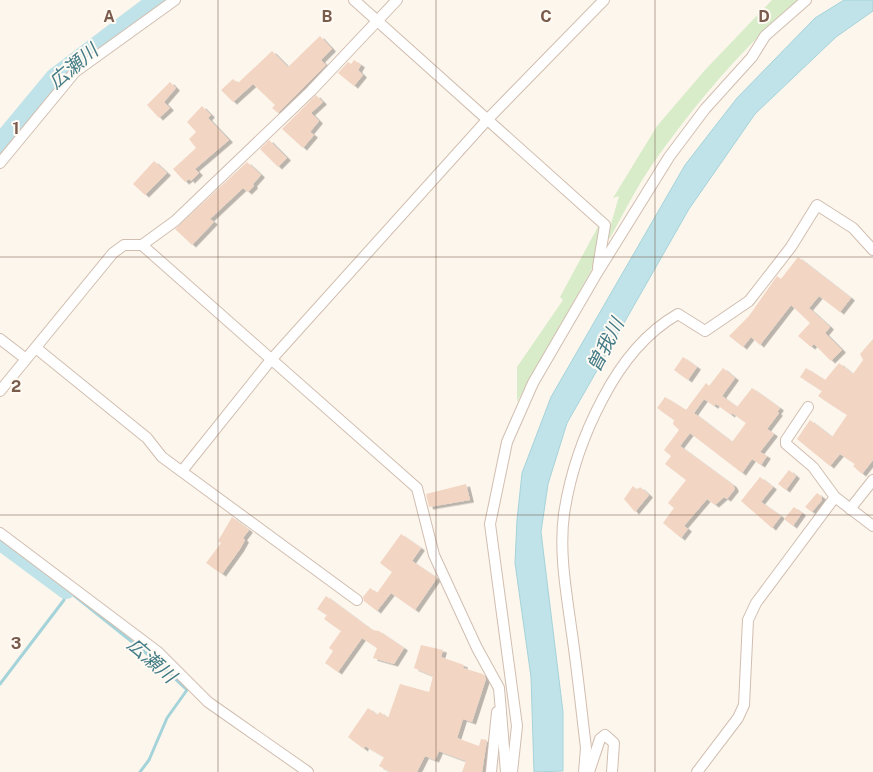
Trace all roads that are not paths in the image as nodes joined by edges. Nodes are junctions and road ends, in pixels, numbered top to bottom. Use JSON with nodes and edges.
{"nodes":[{"id":1,"x":175,"y":0,"type":"edge"},
{"id":2,"x":354,"y":0,"type":"edge"},
{"id":3,"x":397,"y":0,"type":"edge"},
{"id":4,"x":604,"y":0,"type":"edge"},
{"id":5,"x":806,"y":0,"type":"edge"},
{"id":6,"x":378,"y":21,"type":"junction"},
{"id":7,"x":487,"y":120,"type":"junction"},
{"id":8,"x":0,"y":163,"type":"edge"},
{"id":9,"x":142,"y":245,"type":"junction"},
{"id":10,"x":873,"y":250,"type":"edge"},
{"id":11,"x":597,"y":273,"type":"junction"},
{"id":12,"x":0,"y":339,"type":"edge"},
{"id":13,"x":36,"y":348,"type":"junction"},
{"id":14,"x":26,"y":359,"type":"junction"},
{"id":15,"x":270,"y":361,"type":"junction"},
{"id":16,"x":0,"y":391,"type":"edge"},
{"id":17,"x":808,"y":407,"type":"dead end"},
{"id":18,"x":182,"y":471,"type":"junction"},
{"id":19,"x":873,"y":480,"type":"edge"},
{"id":20,"x":835,"y":497,"type":"junction"},
{"id":21,"x":850,"y":509,"type":"junction"},
{"id":22,"x":873,"y":526,"type":"edge"},
{"id":23,"x":0,"y":533,"type":"edge"},
{"id":24,"x":357,"y":600,"type":"dead end"},
{"id":25,"x":505,"y":646,"type":"junction"},
{"id":26,"x":499,"y":688,"type":"junction"},
{"id":27,"x":308,"y":772,"type":"edge"},
{"id":28,"x":492,"y":772,"type":"edge"},
{"id":29,"x":506,"y":772,"type":"edge"},
{"id":30,"x":512,"y":772,"type":"edge"},
{"id":31,"x":584,"y":772,"type":"edge"},
{"id":32,"x":589,"y":772,"type":"edge"},
{"id":33,"x":612,"y":772,"type":"edge"},
{"id":34,"x":697,"y":772,"type":"edge"}],
"edges":[{"from":1,"to":8,"type":"street"},
{"from":2,"to":6,"type":"street"},
{"from":3,"to":6,"type":"street"},
{"from":4,"to":7,"type":"street"},
{"from":5,"to":11,"type":"street"},
{"from":6,"to":7,"type":"street"},
{"from":6,"to":9,"type":"street"},
{"from":7,"to":11,"type":"street"},
{"from":7,"to":15,"type":"street"},
{"from":9,"to":13,"type":"street"},
{"from":9,"to":15,"type":"street"},
{"from":10,"to":31,"type":"street"},
{"from":11,"to":25,"type":"street"},
{"from":12,"to":14,"type":"street"},
{"from":13,"to":14,"type":"street"},
{"from":13,"to":18,"type":"street"},
{"from":14,"to":16,"type":"street"},
{"from":15,"to":18,"type":"street"},
{"from":15,"to":26,"type":"street"},
{"from":17,"to":20,"type":"street"},
{"from":18,"to":24,"type":"street"},
{"from":19,"to":21,"type":"street"},
{"from":20,"to":21,"type":"street"},
{"from":20,"to":34,"type":"street"},
{"from":21,"to":22,"type":"street"},
{"from":23,"to":27,"type":"street"},
{"from":25,"to":26,"type":"street"},
{"from":25,"to":30,"type":"street"},
{"from":26,"to":28,"type":"street"},
{"from":26,"to":29,"type":"street"},
{"from":32,"to":33,"type":"street"}]}
